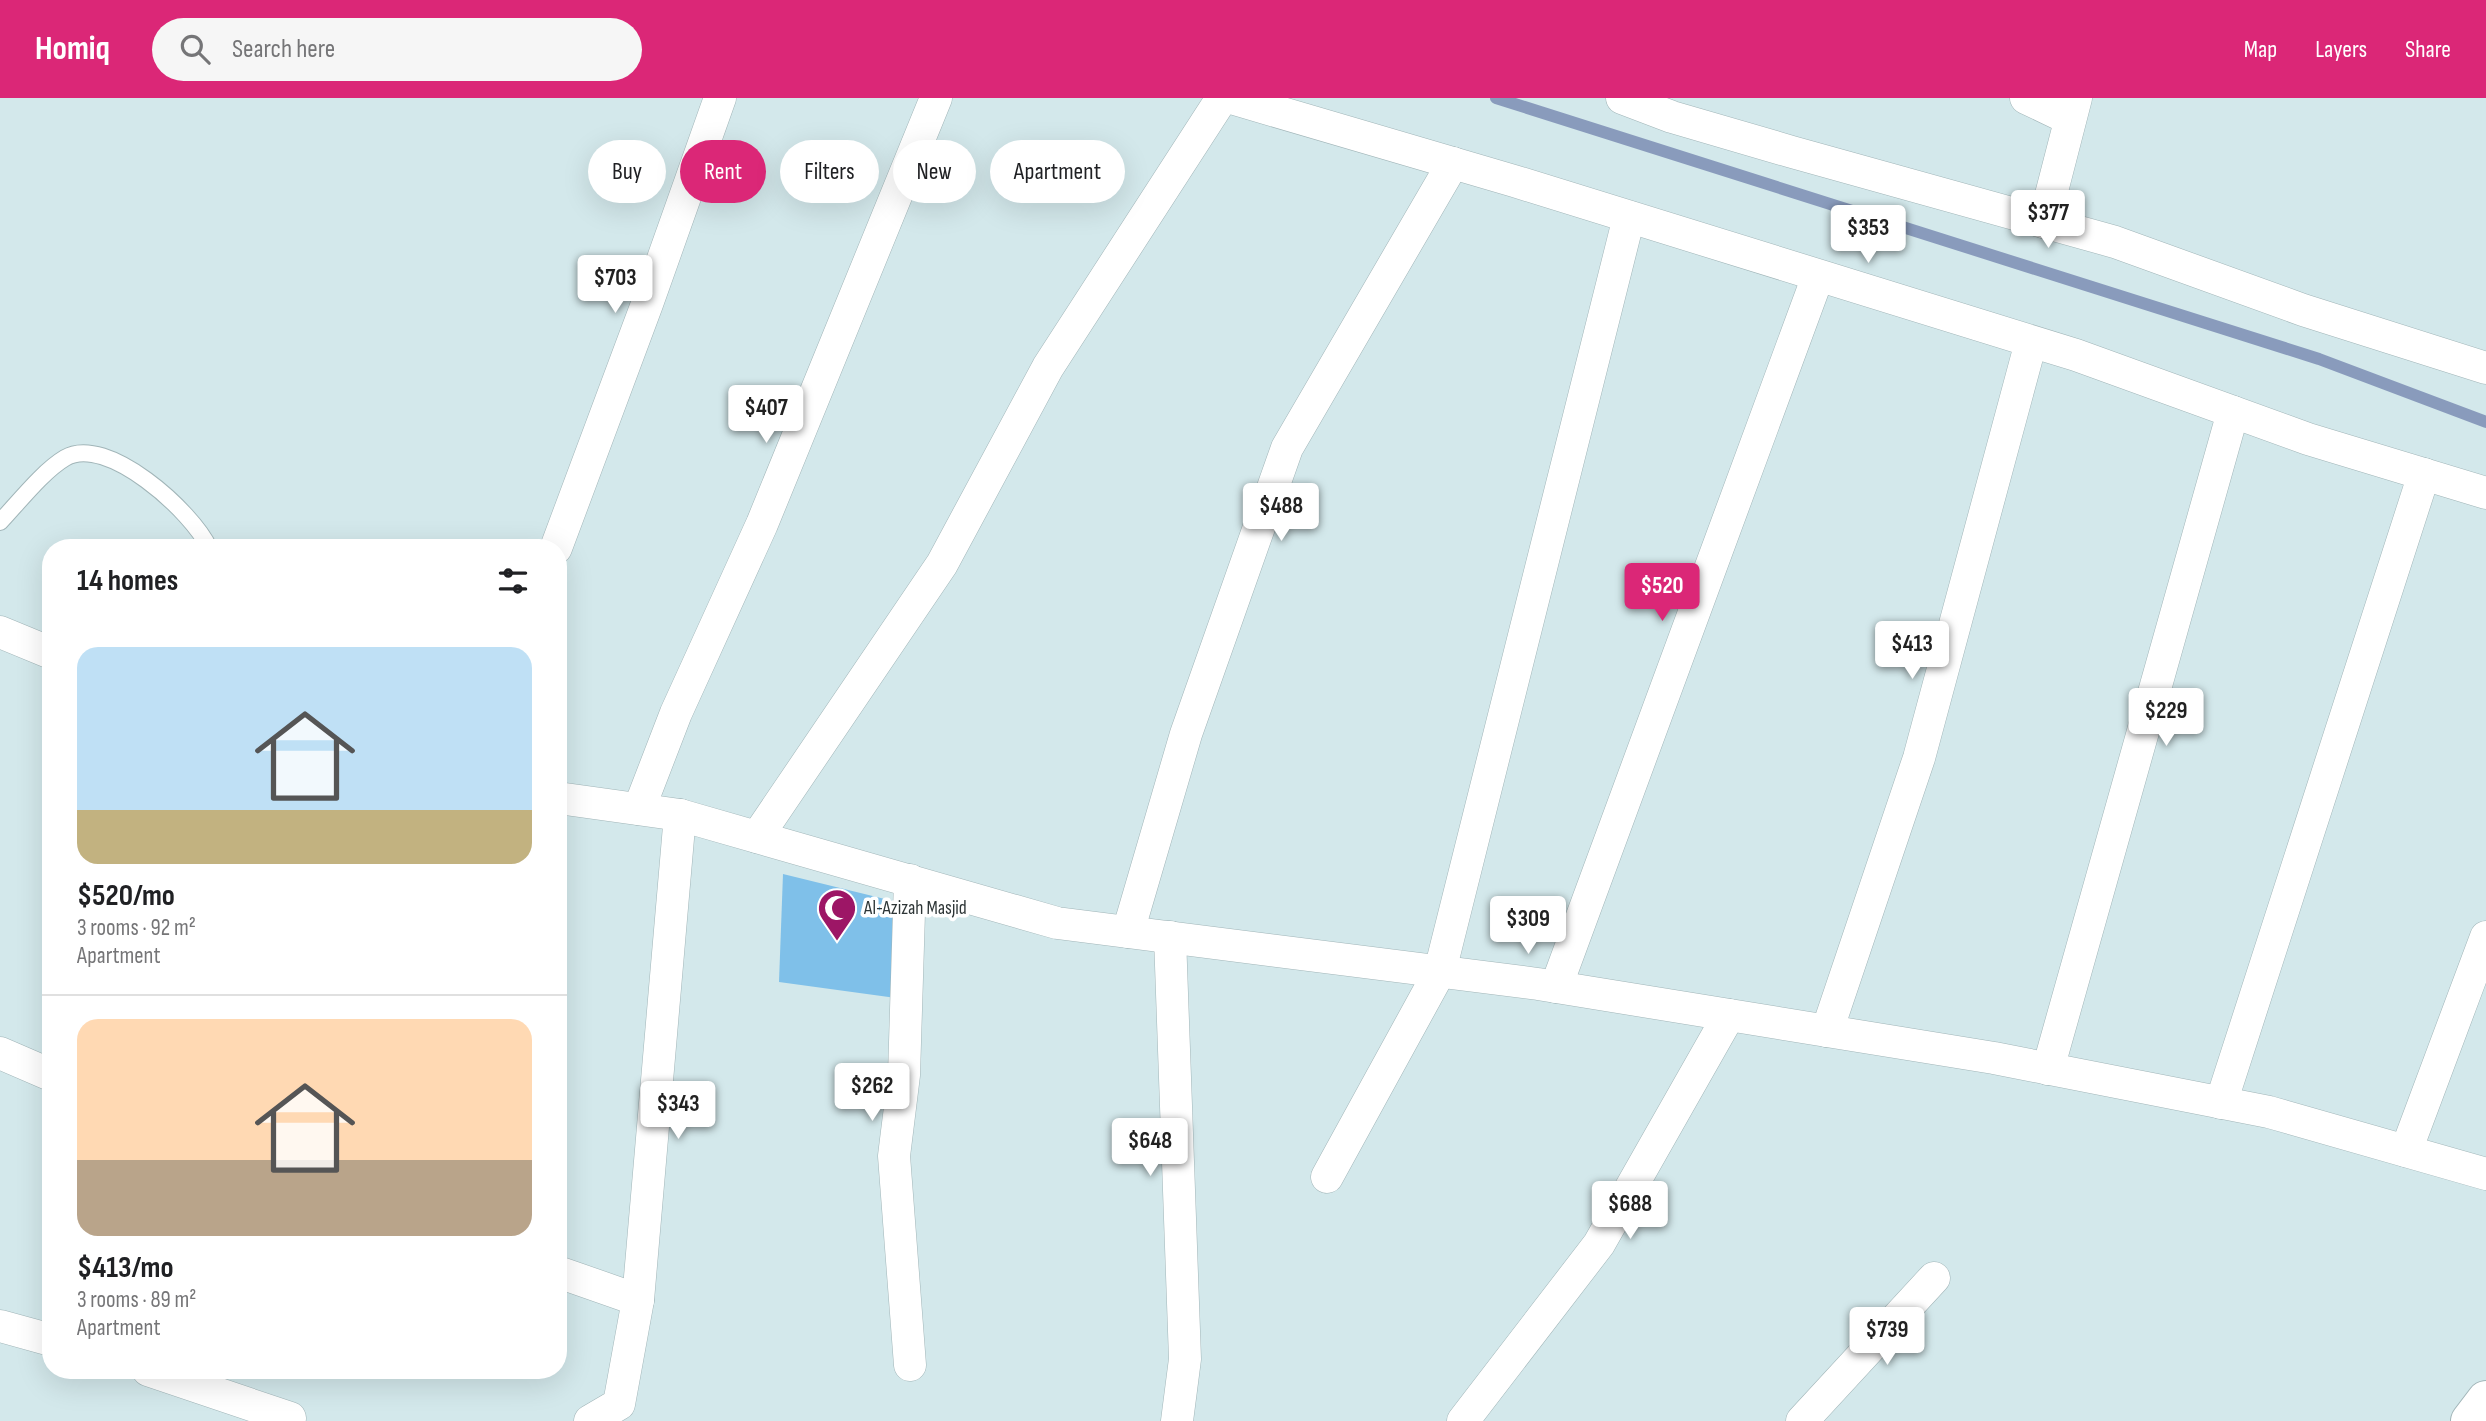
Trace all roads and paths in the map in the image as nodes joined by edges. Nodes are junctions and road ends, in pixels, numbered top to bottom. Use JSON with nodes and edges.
{"nodes":[{"id":1,"x":720,"y":98,"type":"edge"},
{"id":2,"x":936,"y":98,"type":"edge"},
{"id":3,"x":1222,"y":98,"type":"edge"},
{"id":4,"x":1231,"y":98,"type":"edge"},
{"id":5,"x":1622,"y":98,"type":"edge"},
{"id":6,"x":2026,"y":98,"type":"edge"},
{"id":7,"x":2073,"y":108,"type":"edge"},
{"id":8,"x":1453,"y":163,"type":"junction"},
{"id":9,"x":1629,"y":217,"type":"junction"},
{"id":10,"x":2044,"y":222,"type":"junction"},
{"id":11,"x":1818,"y":276,"type":"junction"},
{"id":12,"x":2031,"y":342,"type":"junction"},
{"id":13,"x":2486,"y":368,"type":"edge"},
{"id":14,"x":2233,"y":412,"type":"junction"},
{"id":15,"x":2424,"y":474,"type":"junction"},
{"id":16,"x":2486,"y":493,"type":"edge"},
{"id":17,"x":0,"y":523,"type":"edge"},
{"id":18,"x":204,"y":539,"type":"edge"},
{"id":19,"x":559,"y":539,"type":"edge"},
{"id":20,"x":0,"y":632,"type":"edge"},
{"id":21,"x":42,"y":649,"type":"edge"},
{"id":22,"x":567,"y":799,"type":"edge"},
{"id":23,"x":639,"y":809,"type":"junction"},
{"id":24,"x":680,"y":815,"type":"junction"},
{"id":25,"x":757,"y":837,"type":"junction"},
{"id":26,"x":910,"y":880,"type":"junction"},
{"id":27,"x":1128,"y":932,"type":"junction"},
{"id":28,"x":1170,"y":937,"type":"junction"},
{"id":29,"x":2486,"y":937,"type":"edge"},
{"id":30,"x":1440,"y":971,"type":"junction"},
{"id":31,"x":1556,"y":987,"type":"junction"},
{"id":32,"x":1729,"y":1015,"type":"junction"},
{"id":33,"x":1827,"y":1031,"type":"junction"},
{"id":34,"x":0,"y":1053,"type":"edge"},
{"id":35,"x":2048,"y":1069,"type":"junction"},
{"id":36,"x":42,"y":1071,"type":"edge"},
{"id":37,"x":2221,"y":1102,"type":"junction"},
{"id":38,"x":2406,"y":1152,"type":"junction"},
{"id":39,"x":2486,"y":1174,"type":"edge"},
{"id":40,"x":1327,"y":1177,"type":"dead end"},
{"id":41,"x":567,"y":1275,"type":"edge"},
{"id":42,"x":1934,"y":1278,"type":"dead end"},
{"id":43,"x":638,"y":1300,"type":"junction"},
{"id":44,"x":0,"y":1326,"type":"edge"},
{"id":45,"x":42,"y":1338,"type":"edge"},
{"id":46,"x":910,"y":1365,"type":"dead end"},
{"id":47,"x":174,"y":1379,"type":"edge"},
{"id":48,"x":2486,"y":1400,"type":"edge"},
{"id":49,"x":293,"y":1420,"type":"edge"},
{"id":50,"x":590,"y":1421,"type":"edge"},
{"id":51,"x":1177,"y":1421,"type":"edge"},
{"id":52,"x":1463,"y":1421,"type":"edge"},
{"id":53,"x":1802,"y":1421,"type":"edge"},
{"id":54,"x":2470,"y":1421,"type":"edge"}],
"edges":[{"from":1,"to":19,"type":"street"},
{"from":2,"to":23,"type":"street"},
{"from":3,"to":25,"type":"street"},
{"from":4,"to":8,"type":"street"},
{"from":5,"to":10,"type":"street"},
{"from":6,"to":7,"type":"street"},
{"from":7,"to":10,"type":"street"},
{"from":8,"to":9,"type":"street"},
{"from":8,"to":27,"type":"street"},
{"from":9,"to":11,"type":"street"},
{"from":9,"to":30,"type":"street"},
{"from":10,"to":13,"type":"street"},
{"from":11,"to":12,"type":"street"},
{"from":11,"to":31,"type":"street"},
{"from":12,"to":14,"type":"street"},
{"from":12,"to":33,"type":"street"},
{"from":14,"to":15,"type":"street"},
{"from":14,"to":35,"type":"street"},
{"from":15,"to":16,"type":"street"},
{"from":15,"to":37,"type":"street"},
{"from":17,"to":18,"type":"lane"},
{"from":20,"to":21,"type":"street"},
{"from":22,"to":23,"type":"street"},
{"from":23,"to":24,"type":"street"},
{"from":24,"to":25,"type":"street"},
{"from":24,"to":43,"type":"street"},
{"from":25,"to":26,"type":"street"},
{"from":26,"to":27,"type":"street"},
{"from":26,"to":46,"type":"street"},
{"from":27,"to":28,"type":"street"},
{"from":28,"to":30,"type":"street"},
{"from":28,"to":51,"type":"street"},
{"from":29,"to":38,"type":"street"},
{"from":30,"to":31,"type":"street"},
{"from":30,"to":40,"type":"street"},
{"from":31,"to":32,"type":"street"},
{"from":32,"to":33,"type":"street"},
{"from":32,"to":52,"type":"street"},
{"from":33,"to":35,"type":"street"},
{"from":34,"to":36,"type":"street"},
{"from":35,"to":37,"type":"street"},
{"from":37,"to":38,"type":"street"},
{"from":38,"to":39,"type":"street"},
{"from":41,"to":43,"type":"street"},
{"from":42,"to":53,"type":"street"},
{"from":43,"to":50,"type":"street"},
{"from":44,"to":45,"type":"street"},
{"from":47,"to":49,"type":"street"},
{"from":48,"to":54,"type":"main road"}]}
